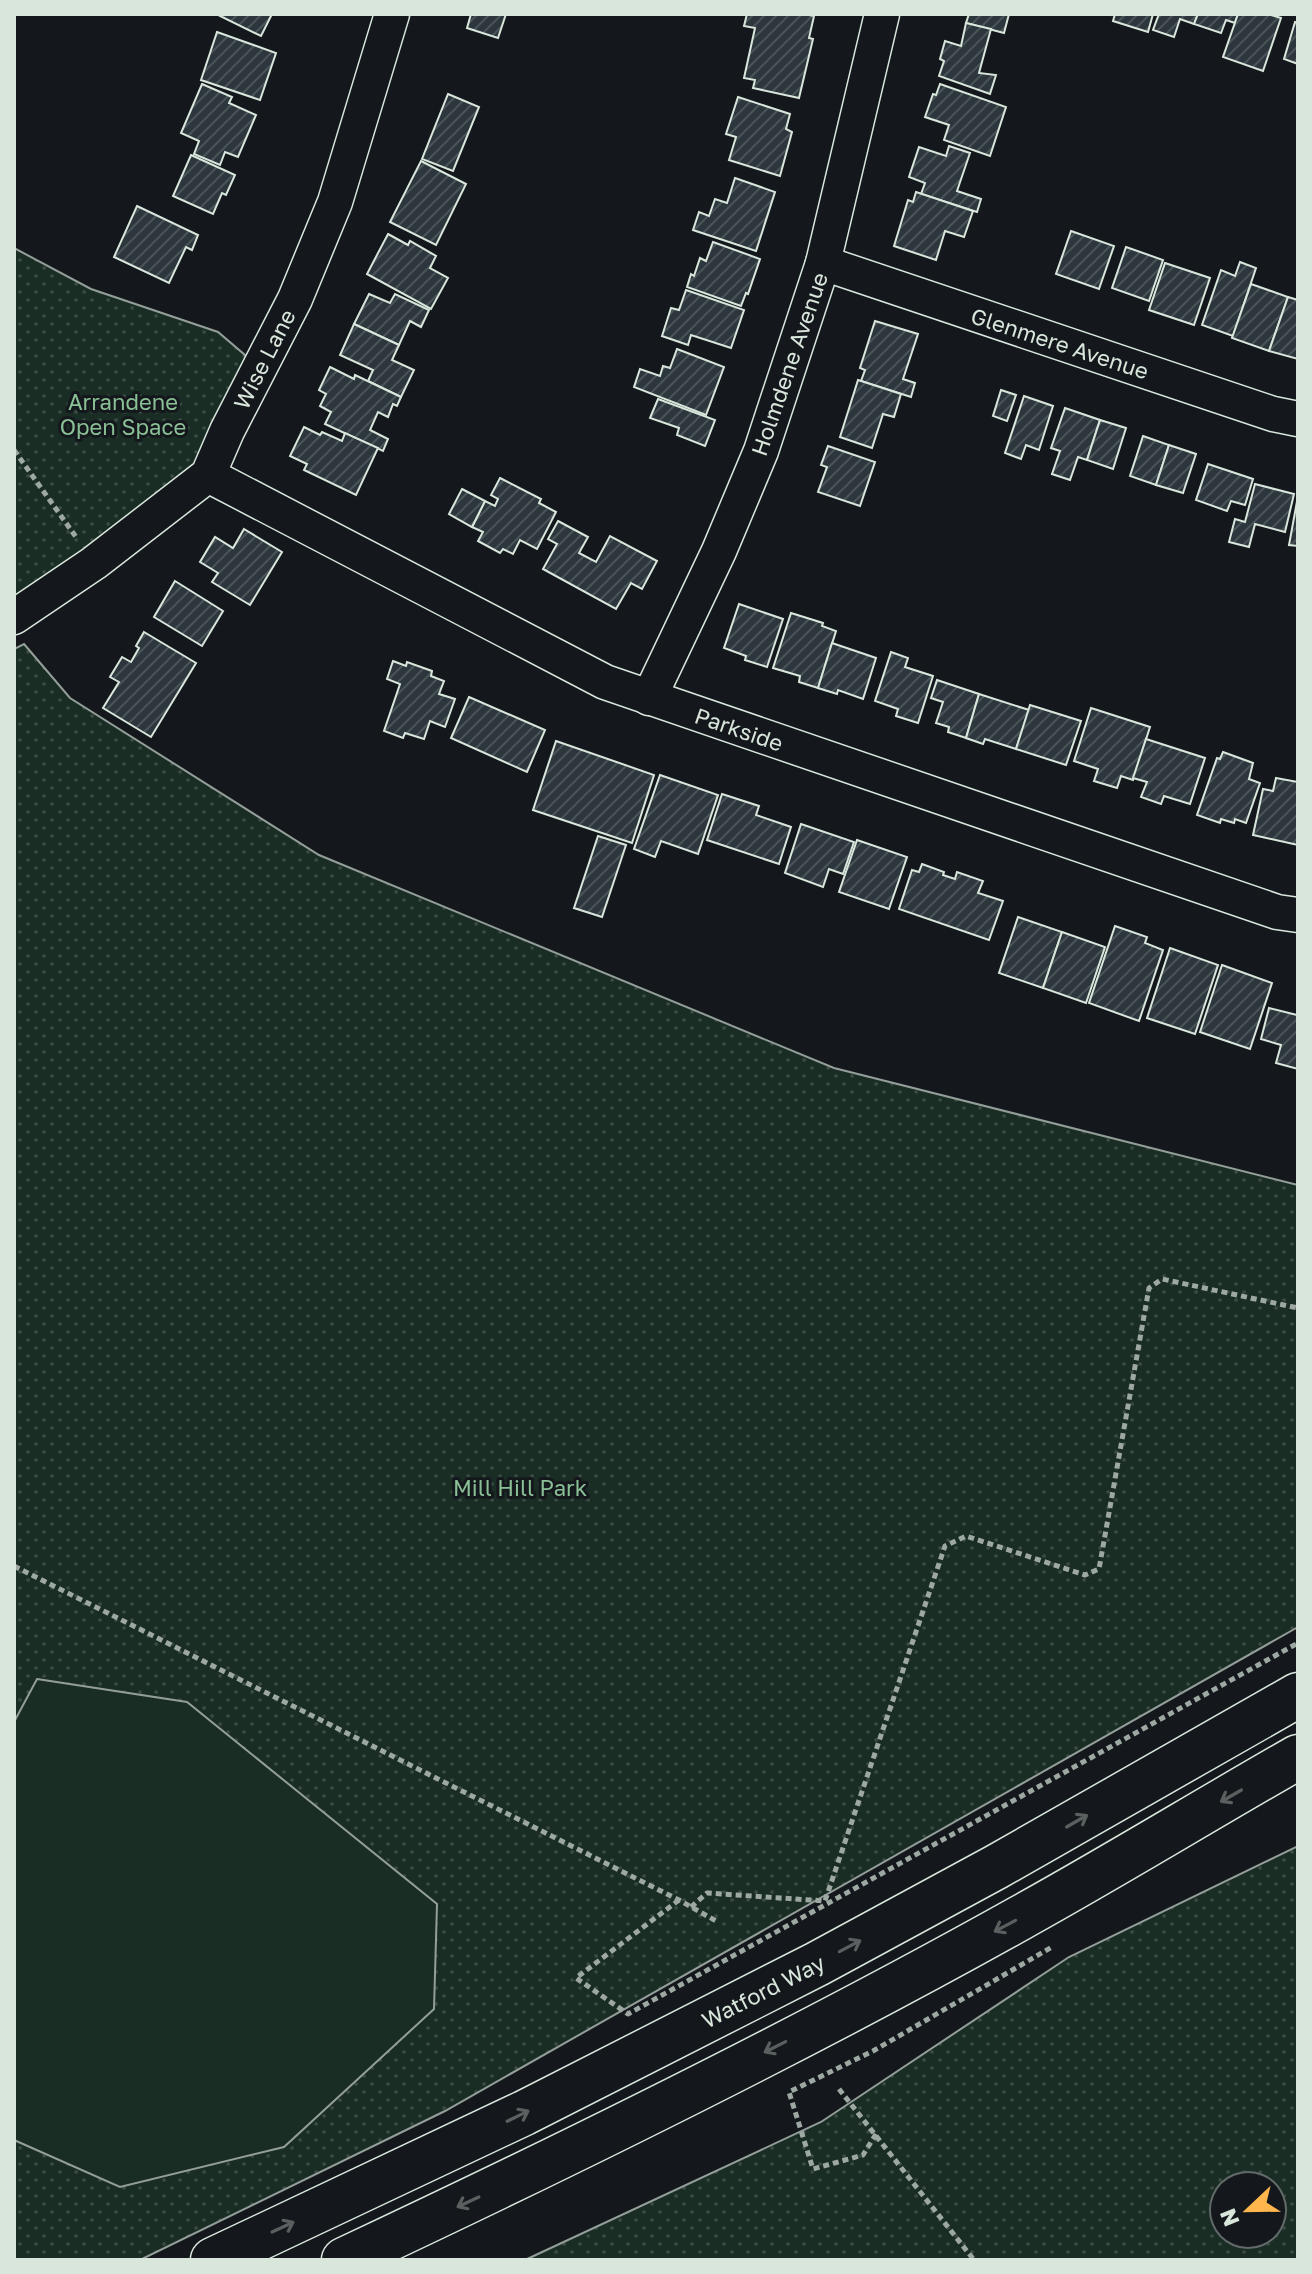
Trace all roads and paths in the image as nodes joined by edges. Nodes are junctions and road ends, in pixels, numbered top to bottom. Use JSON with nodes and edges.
{"nodes":[{"id":1,"x":392,"y":14,"type":"edge"},
{"id":2,"x":882,"y":14,"type":"edge"},
{"id":3,"x":823,"y":263,"type":"junction"},
{"id":4,"x":1298,"y":419,"type":"edge"},
{"id":5,"x":14,"y":450,"type":"edge"},
{"id":6,"x":208,"y":475,"type":"junction"},
{"id":7,"x":94,"y":563,"type":"junction"},
{"id":8,"x":14,"y":617,"type":"edge"},
{"id":9,"x":649,"y":698,"type":"junction"},
{"id":10,"x":1298,"y":915,"type":"edge"},
{"id":11,"x":1298,"y":1308,"type":"edge"},
{"id":12,"x":14,"y":1566,"type":"edge"},
{"id":13,"x":1298,"y":1643,"type":"edge"},
{"id":14,"x":1298,"y":1695,"type":"edge"},
{"id":15,"x":1298,"y":1757,"type":"edge"},
{"id":16,"x":679,"y":1900,"type":"junction"},
{"id":17,"x":691,"y":1907,"type":"junction"},
{"id":18,"x":716,"y":1921,"type":"dead end"},
{"id":19,"x":1065,"y":1939,"type":"dead end"},
{"id":20,"x":839,"y":2089,"type":"dead end"},
{"id":21,"x":876,"y":2134,"type":"junction"},
{"id":22,"x":213,"y":2260,"type":"edge"},
{"id":23,"x":344,"y":2260,"type":"edge"},
{"id":24,"x":974,"y":2260,"type":"edge"}],
"edges":[{"from":1,"to":6,"type":"street","name":"Wise Lane"},
{"from":2,"to":3,"type":"street","name":"Holmdene Avenue"},
{"from":3,"to":4,"type":"street","name":"Glenmere Avenue"},
{"from":3,"to":9,"type":"street","name":"Holmdene Avenue"},
{"from":5,"to":7,"type":"path"},
{"from":6,"to":7,"type":"street","name":"Wise Lane"},
{"from":6,"to":9,"type":"street","name":"Parkside"},
{"from":7,"to":8,"type":"street","name":"Wise Lane"},
{"from":9,"to":10,"type":"street","name":"Parkside"},
{"from":11,"to":17,"type":"path"},
{"from":12,"to":16,"type":"path"},
{"from":13,"to":16,"type":"path"},
{"from":22,"to":14,"type":"highway","name":"Watford Way","one_way":true},
{"from":15,"to":23,"type":"highway","one_way":true},
{"from":16,"to":17,"type":"path"},
{"from":17,"to":18,"type":"path"},
{"from":19,"to":21,"type":"path"},
{"from":20,"to":21,"type":"path"},
{"from":21,"to":24,"type":"path"}]}
